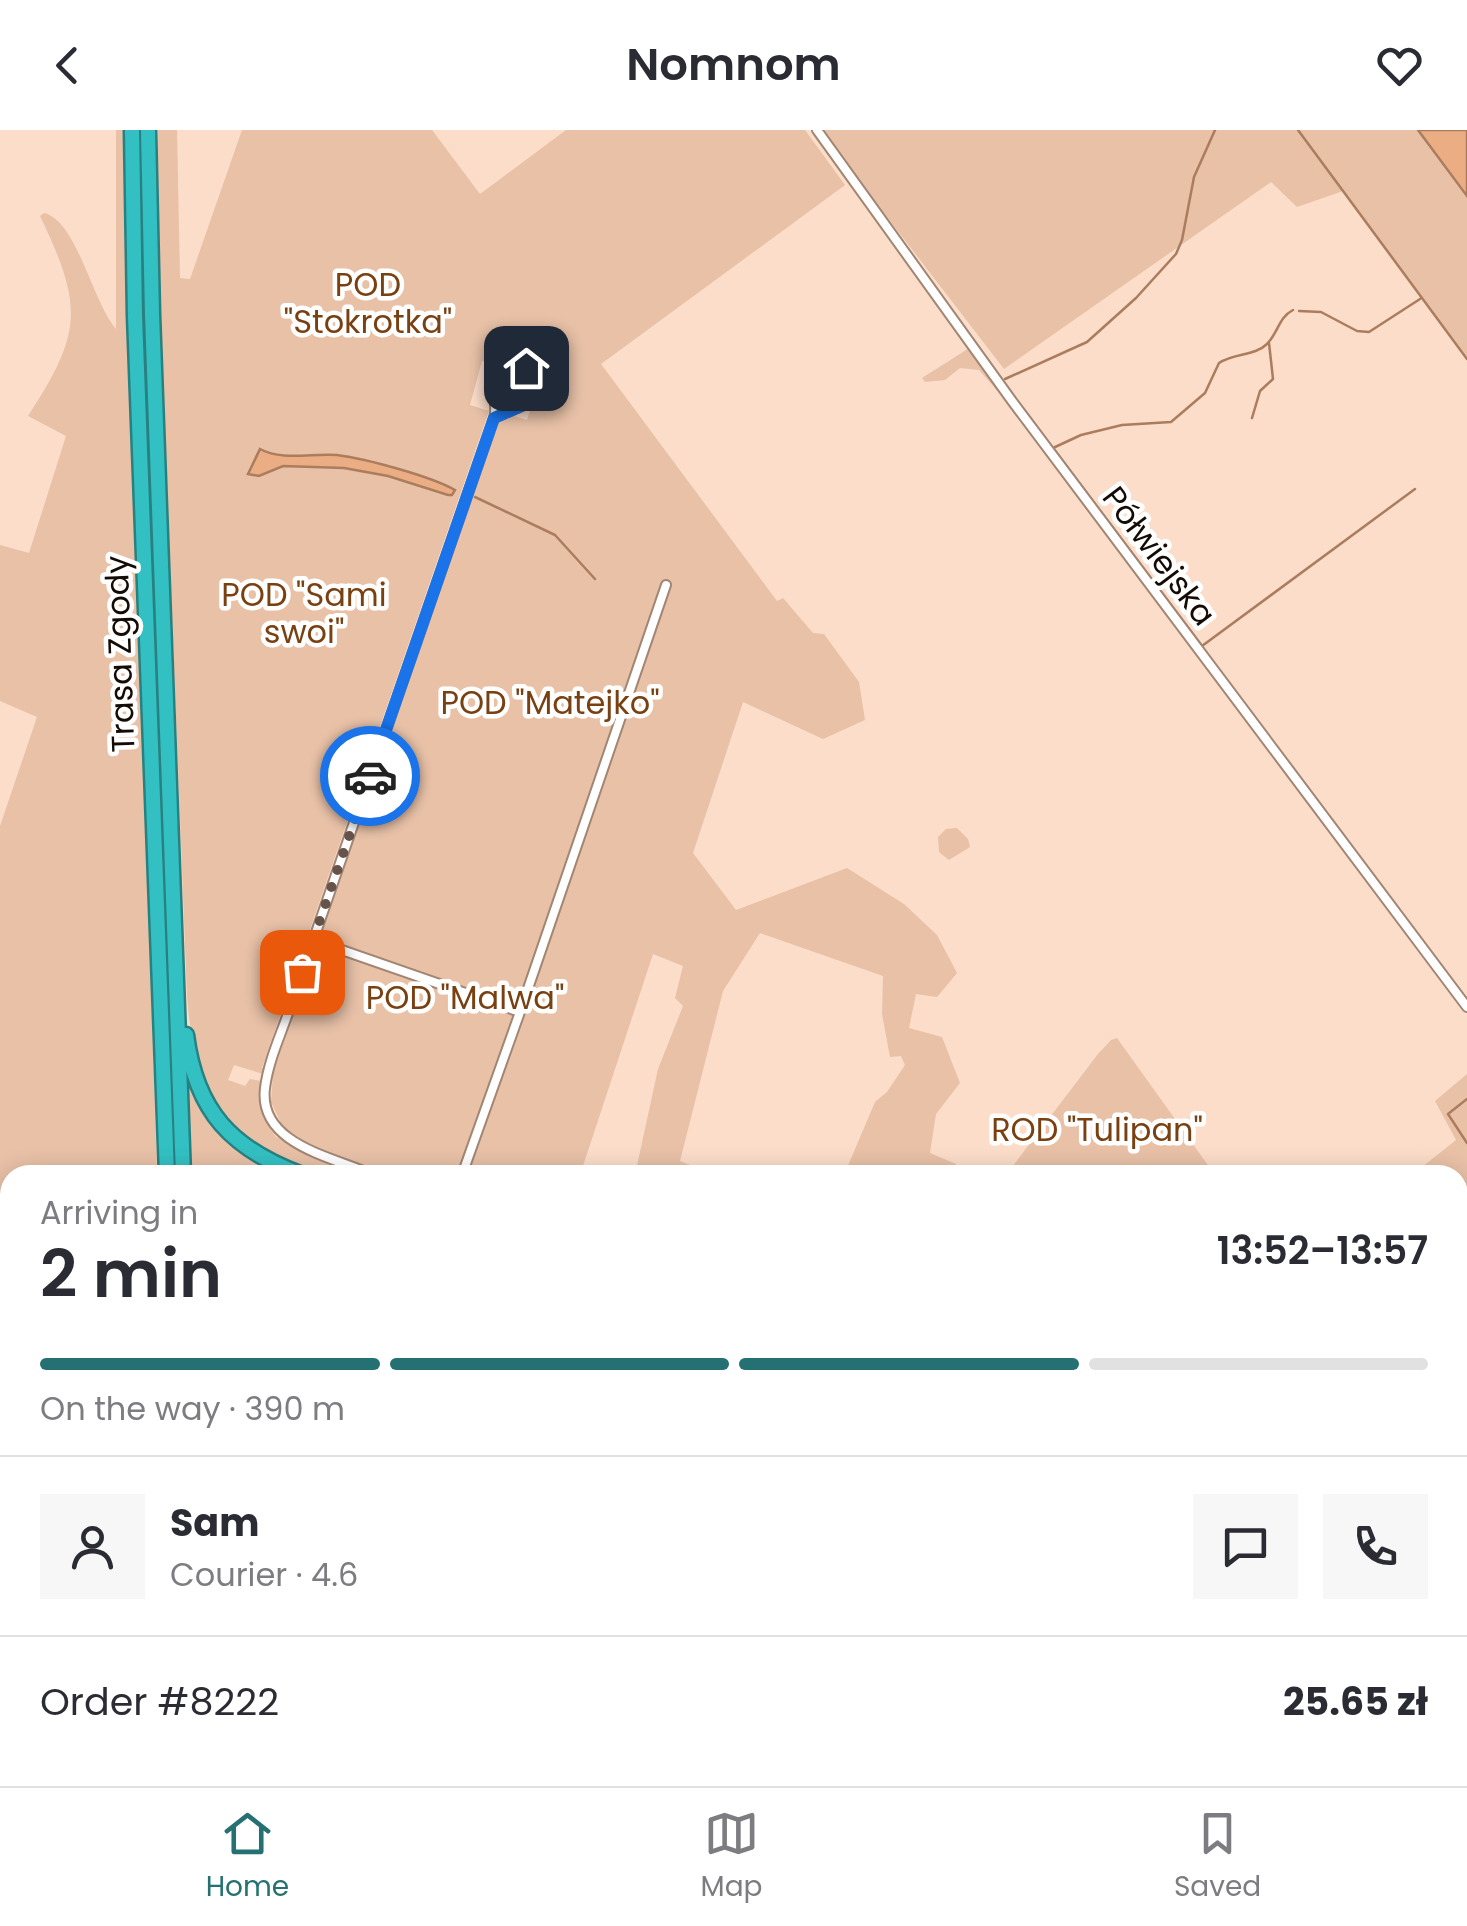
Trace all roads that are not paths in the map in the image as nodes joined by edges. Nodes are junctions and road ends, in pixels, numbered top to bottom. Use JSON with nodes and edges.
{"nodes":[{"id":1,"x":132,"y":130,"type":"edge"},
{"id":2,"x":148,"y":130,"type":"edge"},
{"id":3,"x":817,"y":130,"type":"edge"},
{"id":4,"x":494,"y":418,"type":"junction"},
{"id":5,"x":666,"y":584,"type":"dead end"},
{"id":6,"x":314,"y":940,"type":"junction"},
{"id":7,"x":175,"y":952,"type":"junction"},
{"id":8,"x":1467,"y":1007,"type":"edge"},
{"id":9,"x":520,"y":1012,"type":"junction"},
{"id":10,"x":167,"y":1165,"type":"edge"},
{"id":11,"x":184,"y":1165,"type":"edge"},
{"id":12,"x":279,"y":1165,"type":"edge"},
{"id":13,"x":349,"y":1165,"type":"edge"},
{"id":14,"x":466,"y":1165,"type":"edge"}],
"edges":[{"from":1,"to":10,"type":"highway","name":"Trasa Zgody"},
{"from":2,"to":7,"type":"highway","name":"Trasa Zgody"},
{"from":3,"to":8,"type":"street","name":"Półwiejska"},
{"from":4,"to":4,"type":"street"},
{"from":4,"to":6,"type":"street"},
{"from":5,"to":9,"type":"street"},
{"from":6,"to":9,"type":"street"},
{"from":6,"to":13,"type":"street"},
{"from":7,"to":11,"type":"highway","name":"Trasa Zgody"},
{"from":7,"to":12,"type":"highway"},
{"from":9,"to":14,"type":"street"}]}
